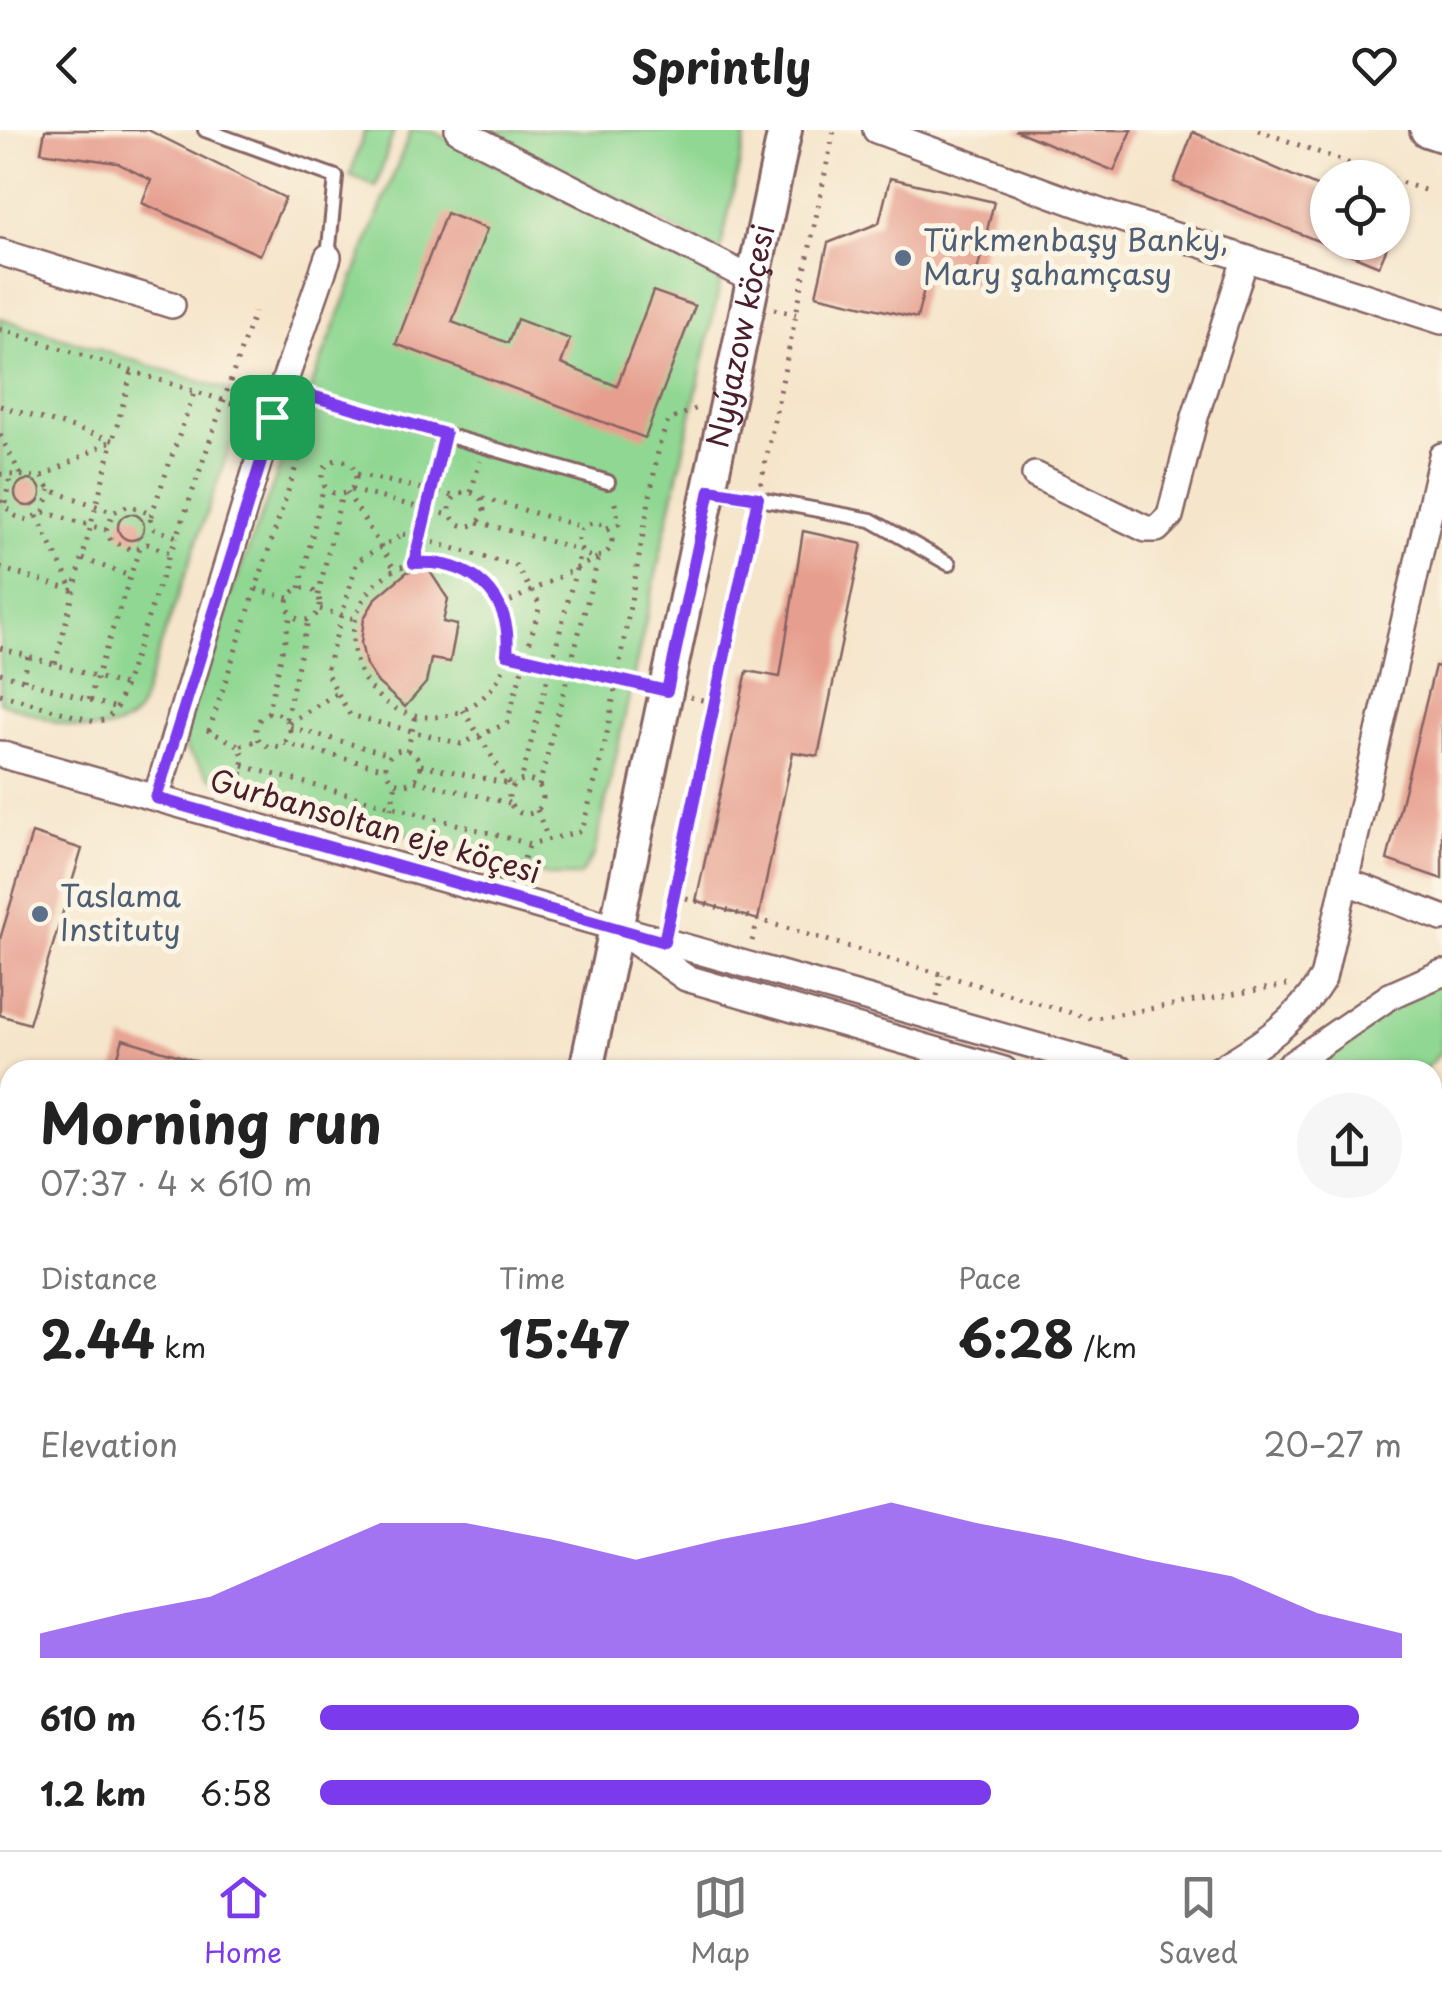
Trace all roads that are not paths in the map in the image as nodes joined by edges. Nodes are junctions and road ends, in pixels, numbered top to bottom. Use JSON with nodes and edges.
{"nodes":[{"id":1,"x":206,"y":130,"type":"edge"},
{"id":2,"x":458,"y":130,"type":"edge"},
{"id":3,"x":785,"y":130,"type":"edge"},
{"id":4,"x":876,"y":130,"type":"edge"},
{"id":5,"x":1427,"y":130,"type":"edge"},
{"id":6,"x":1442,"y":136,"type":"edge"},
{"id":7,"x":0,"y":252,"type":"edge"},
{"id":8,"x":328,"y":257,"type":"joint"},
{"id":9,"x":1245,"y":259,"type":"junction"},
{"id":10,"x":753,"y":280,"type":"junction"},
{"id":11,"x":172,"y":304,"type":"dead end"},
{"id":12,"x":1442,"y":321,"type":"edge"},
{"id":13,"x":284,"y":388,"type":"junction"},
{"id":14,"x":1442,"y":456,"type":"edge"},
{"id":15,"x":1035,"y":474,"type":"dead end"},
{"id":16,"x":608,"y":482,"type":"road end"},
{"id":17,"x":710,"y":490,"type":"junction"},
{"id":18,"x":949,"y":564,"type":"dead end"},
{"id":19,"x":0,"y":754,"type":"edge"},
{"id":20,"x":156,"y":798,"type":"junction"},
{"id":21,"x":1346,"y":881,"type":"junction"},
{"id":22,"x":1442,"y":918,"type":"edge"},
{"id":23,"x":617,"y":930,"type":"junction"},
{"id":24,"x":1442,"y":973,"type":"edge"},
{"id":25,"x":588,"y":1060,"type":"edge"},
{"id":26,"x":969,"y":1060,"type":"edge"},
{"id":27,"x":1085,"y":1060,"type":"edge"},
{"id":28,"x":1236,"y":1060,"type":"edge"},
{"id":29,"x":1297,"y":1060,"type":"edge"}],
"edges":[{"from":1,"to":8,"type":"lane"},
{"from":2,"to":10,"type":"street"},
{"from":3,"to":10,"type":"street","name":"Nyýazow köçesi"},
{"from":4,"to":9,"type":"street"},
{"from":5,"to":6,"type":"street"},
{"from":7,"to":11,"type":"street"},
{"from":8,"to":13,"type":"street"},
{"from":9,"to":12,"type":"street"},
{"from":9,"to":15,"type":"street"},
{"from":10,"to":17,"type":"street","name":"Nyýazow köçesi"},
{"from":13,"to":16,"type":"lane"},
{"from":13,"to":20,"type":"street"},
{"from":14,"to":21,"type":"street"},
{"from":17,"to":18,"type":"lane"},
{"from":17,"to":23,"type":"street","name":"Nyýazow köçesi"},
{"from":19,"to":20,"type":"street","name":"Gurbansoltan eje köçesi"},
{"from":20,"to":23,"type":"street","name":"Gurbansoltan eje köçesi"},
{"from":21,"to":22,"type":"street"},
{"from":21,"to":28,"type":"street"},
{"from":23,"to":25,"type":"street","name":"Nyýazow köçesi"},
{"from":23,"to":26,"type":"street","name":"Gurbansoltan eje köçesi"},
{"from":23,"to":27,"type":"street","name":"Gurbansoltan eje köçesi"},
{"from":24,"to":29,"type":"street"}]}
